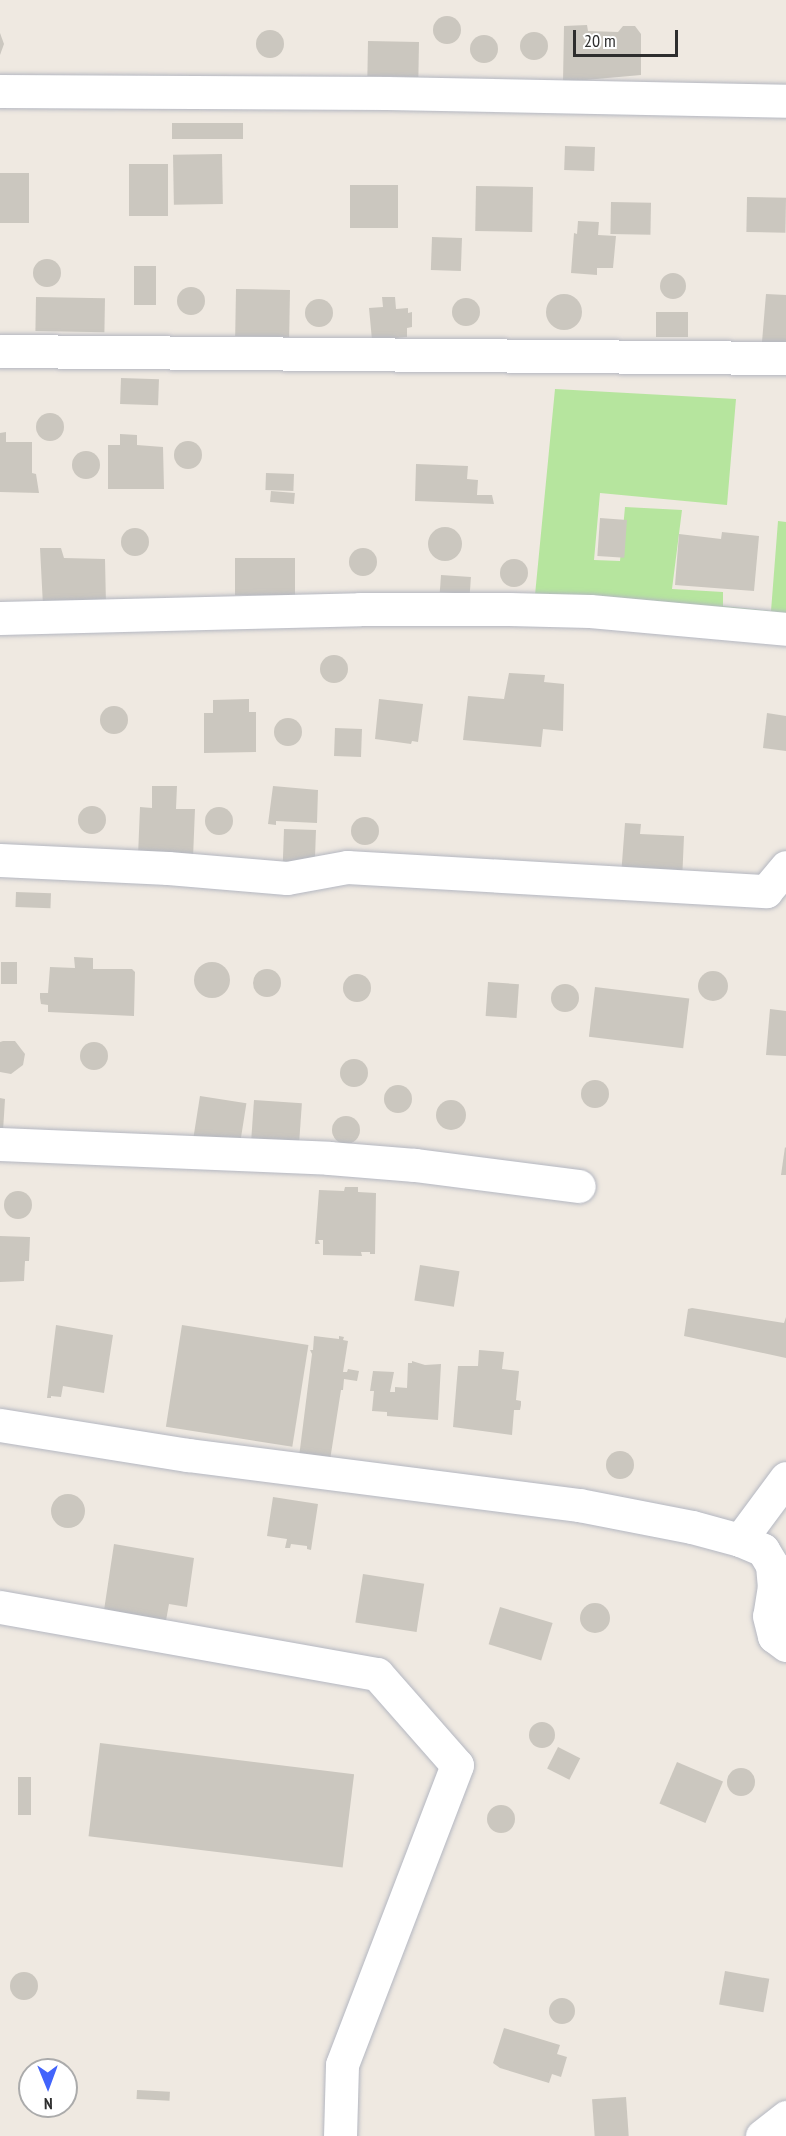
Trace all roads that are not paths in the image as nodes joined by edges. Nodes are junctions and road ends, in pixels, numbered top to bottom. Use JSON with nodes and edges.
{"nodes":[{"id":1,"x":0,"y":91,"type":"edge"},
{"id":2,"x":786,"y":101,"type":"edge"},
{"id":3,"x":0,"y":351,"type":"edge"},
{"id":4,"x":786,"y":358,"type":"edge"},
{"id":5,"x":0,"y":618,"type":"edge"},
{"id":6,"x":786,"y":628,"type":"edge"},
{"id":7,"x":0,"y":860,"type":"edge"},
{"id":8,"x":786,"y":867,"type":"edge"},
{"id":9,"x":0,"y":1144,"type":"edge"},
{"id":10,"x":579,"y":1186,"type":"dead end"},
{"id":11,"x":0,"y":1425,"type":"edge"},
{"id":12,"x":786,"y":1478,"type":"edge"},
{"id":13,"x":740,"y":1540,"type":"junction"},
{"id":14,"x":0,"y":1607,"type":"edge"},
{"id":15,"x":786,"y":1645,"type":"edge"},
{"id":16,"x":786,"y":2117,"type":"edge"},
{"id":17,"x":340,"y":2136,"type":"edge"},
{"id":18,"x":762,"y":2136,"type":"edge"}],
"edges":[{"from":1,"to":2,"type":"street"},
{"from":3,"to":4,"type":"street"},
{"from":5,"to":6,"type":"street"},
{"from":7,"to":8,"type":"street"},
{"from":9,"to":10,"type":"street"},
{"from":11,"to":13,"type":"street"},
{"from":12,"to":13,"type":"street"},
{"from":13,"to":15,"type":"street"},
{"from":14,"to":17,"type":"street"},
{"from":16,"to":18,"type":"street"}]}
